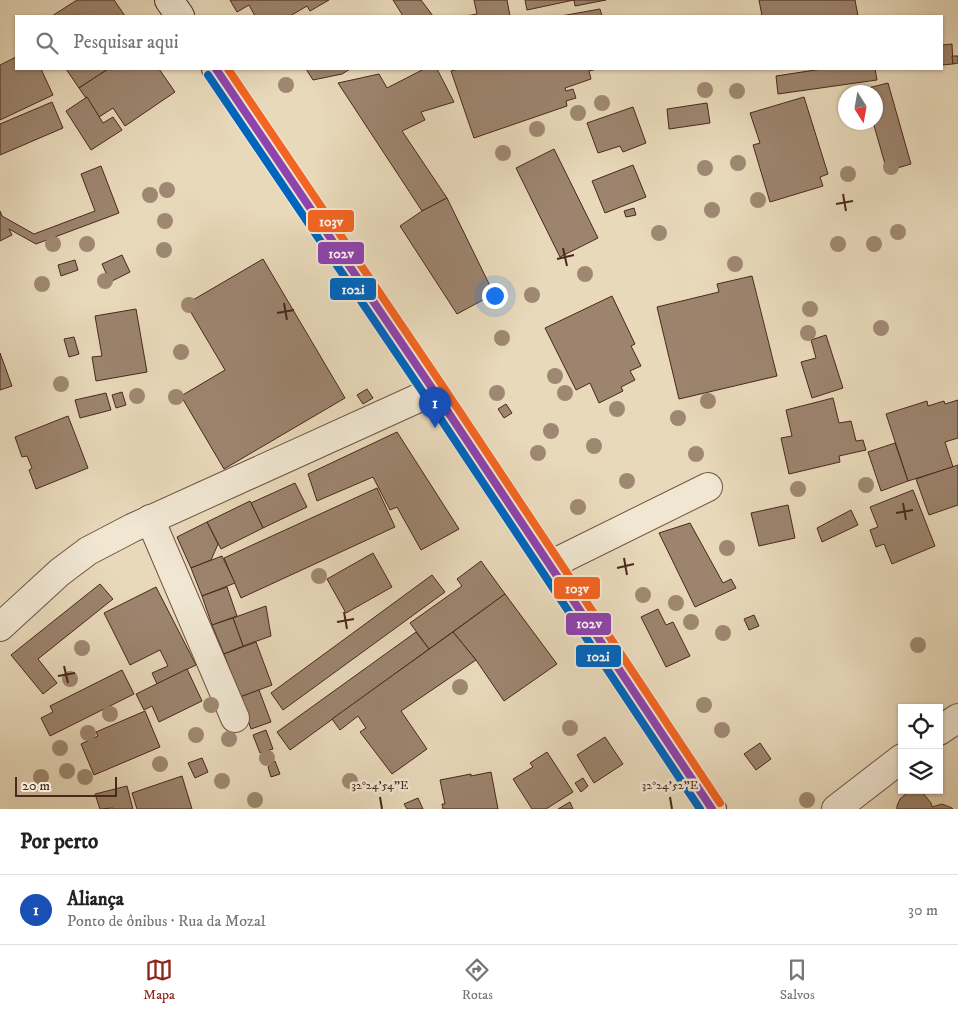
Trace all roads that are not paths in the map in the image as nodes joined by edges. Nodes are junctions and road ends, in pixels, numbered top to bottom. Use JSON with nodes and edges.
{"nodes":[{"id":1,"x":169,"y":0,"type":"edge"},
{"id":2,"x":179,"y":15,"type":"edge"},
{"id":3,"x":217,"y":70,"type":"edge"},
{"id":4,"x":434,"y":391,"type":"junction"},
{"id":5,"x":708,"y":487,"type":"dead end"},
{"id":6,"x":150,"y":520,"type":"junction"},
{"id":7,"x":550,"y":565,"type":"junction"},
{"id":8,"x":4,"y":619,"type":"edge"},
{"id":9,"x":235,"y":718,"type":"dead end"},
{"id":10,"x":958,"y":718,"type":"edge"},
{"id":11,"x":943,"y":728,"type":"edge"},
{"id":12,"x":898,"y":761,"type":"edge"},
{"id":13,"x":712,"y":809,"type":"edge"},
{"id":14,"x":836,"y":809,"type":"edge"}],
"edges":[{"from":1,"to":2,"type":"street"},
{"from":3,"to":4,"type":"street"},
{"from":4,"to":6,"type":"street"},
{"from":4,"to":7,"type":"street"},
{"from":5,"to":7,"type":"street"},
{"from":6,"to":8,"type":"street"},
{"from":6,"to":9,"type":"street"},
{"from":7,"to":13,"type":"street"},
{"from":10,"to":11,"type":"street"},
{"from":12,"to":14,"type":"street"}]}
